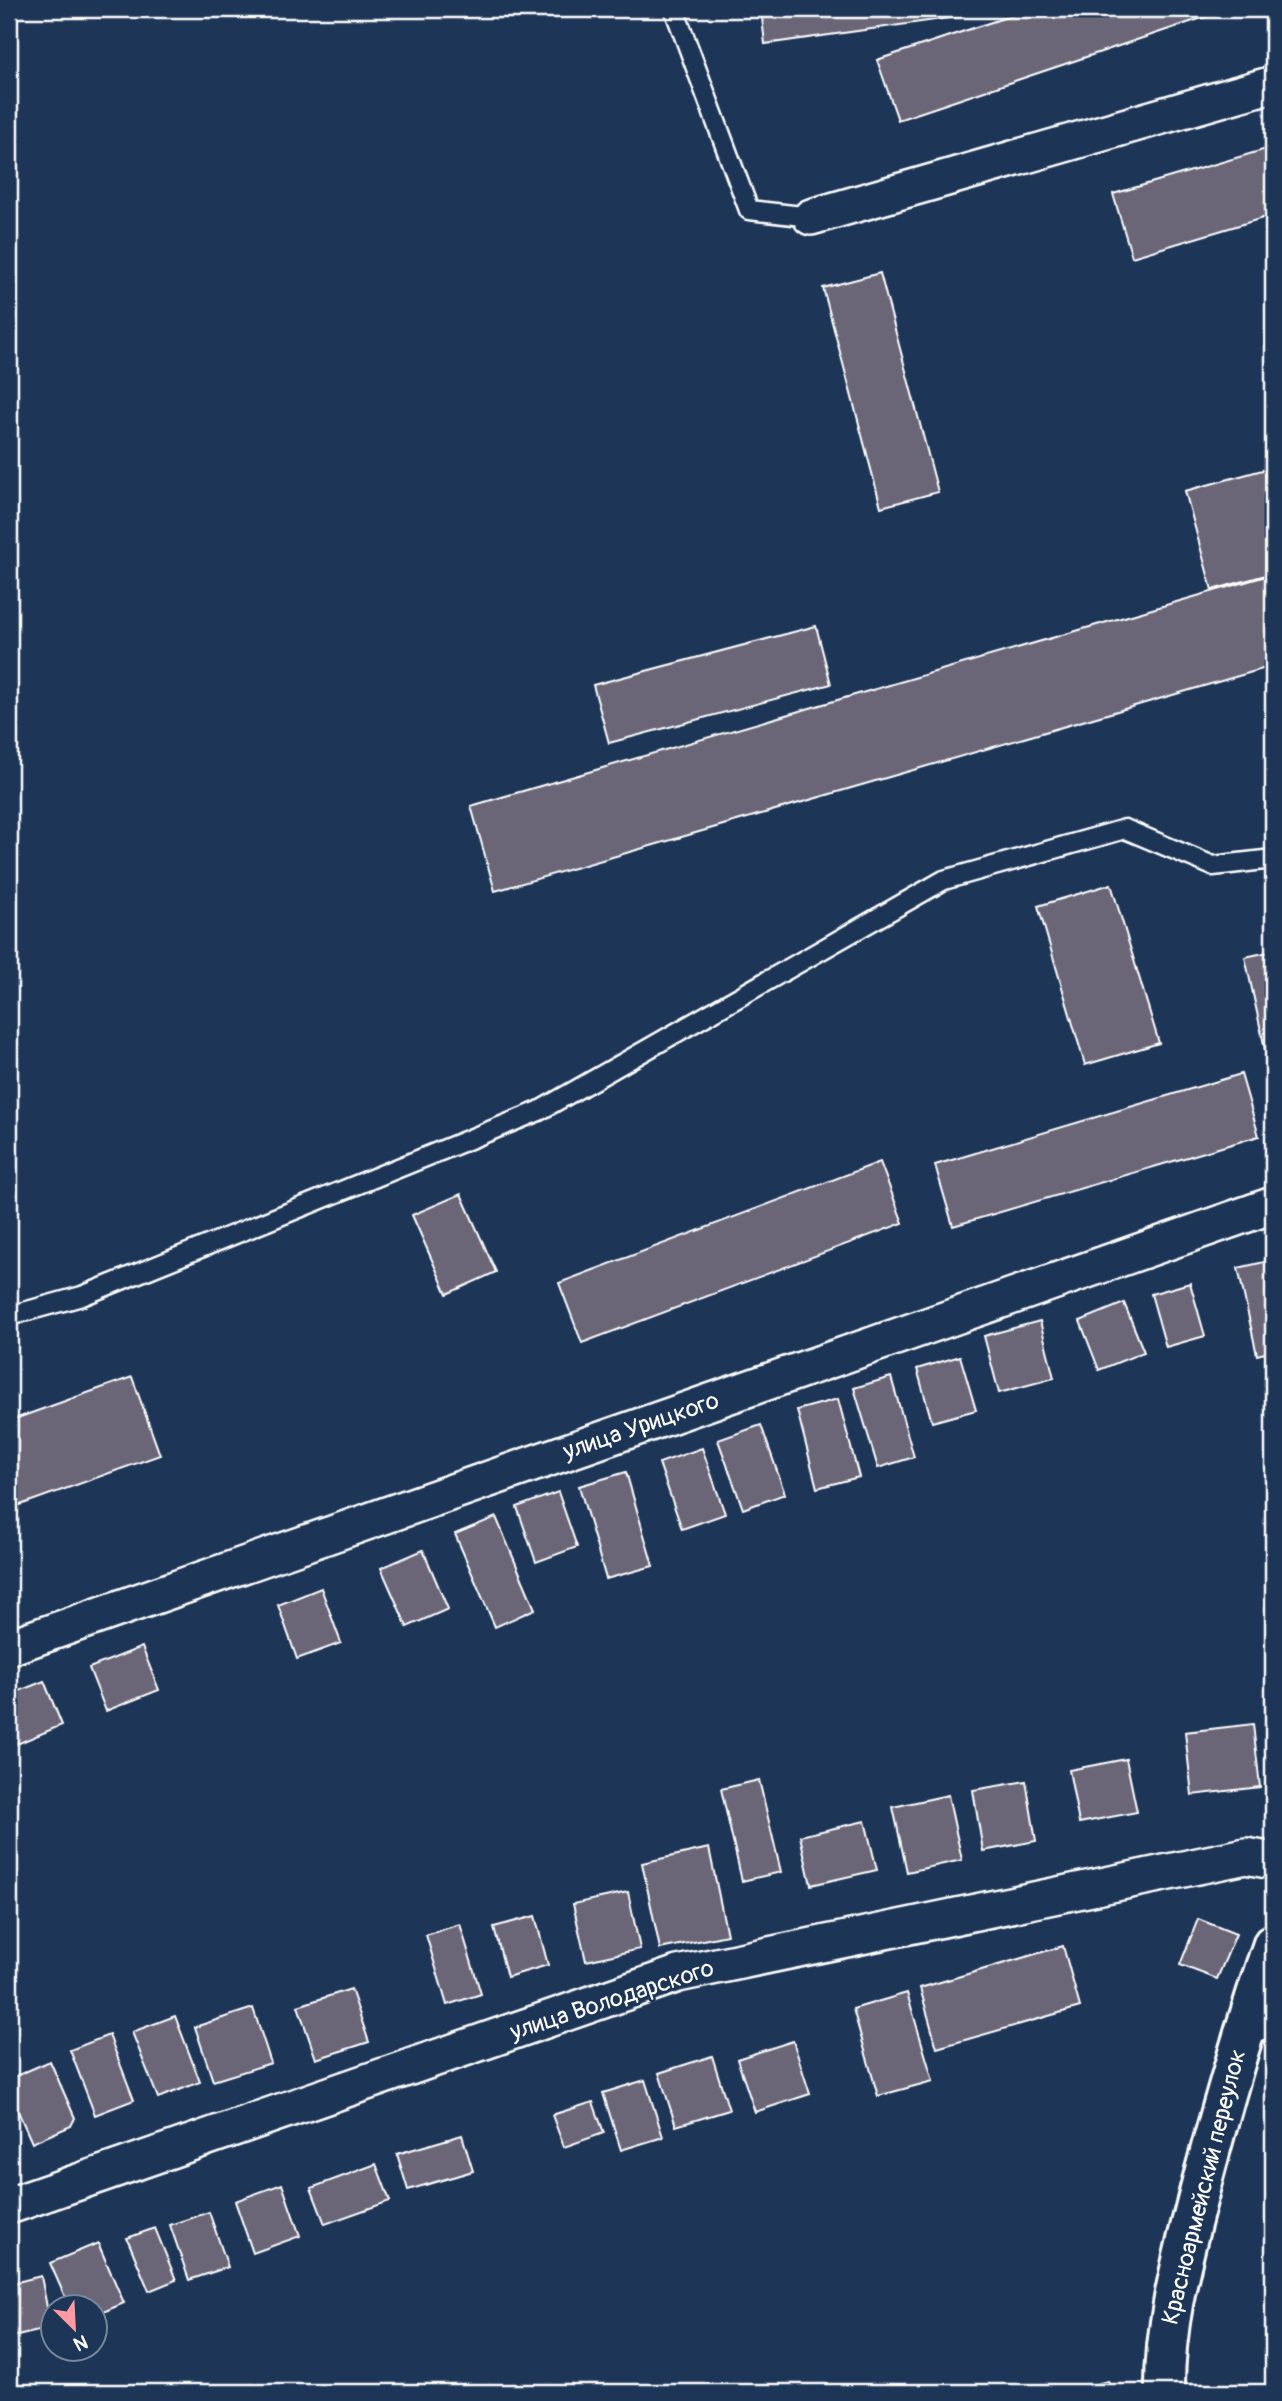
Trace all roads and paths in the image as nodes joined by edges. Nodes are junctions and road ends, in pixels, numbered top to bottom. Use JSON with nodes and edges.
{"nodes":[{"id":1,"x":674,"y":9,"type":"edge"},
{"id":2,"x":1273,"y":83,"type":"edge"},
{"id":3,"x":811,"y":217,"type":"joint"},
{"id":4,"x":1273,"y":859,"type":"edge"},
{"id":5,"x":1273,"y":1205,"type":"edge"},
{"id":6,"x":9,"y":1316,"type":"edge"},
{"id":7,"x":9,"y":1647,"type":"edge"},
{"id":8,"x":1273,"y":1861,"type":"edge"},
{"id":9,"x":1273,"y":1944,"type":"edge"},
{"id":10,"x":1259,"y":2022,"type":"edge"},
{"id":11,"x":9,"y":2206,"type":"edge"},
{"id":12,"x":1165,"y":2392,"type":"edge"}],
"edges":[{"from":1,"to":3,"type":"lane"},
{"from":2,"to":3,"type":"street"},
{"from":4,"to":6,"type":"lane"},
{"from":5,"to":7,"type":"street","name":"улица Урицкого"},
{"from":8,"to":11,"type":"street","name":"улица Володарского"},
{"from":9,"to":10,"type":"street","name":"Красноармейский переулок"},
{"from":10,"to":12,"type":"street","name":"Красноармейский переулок"}]}
